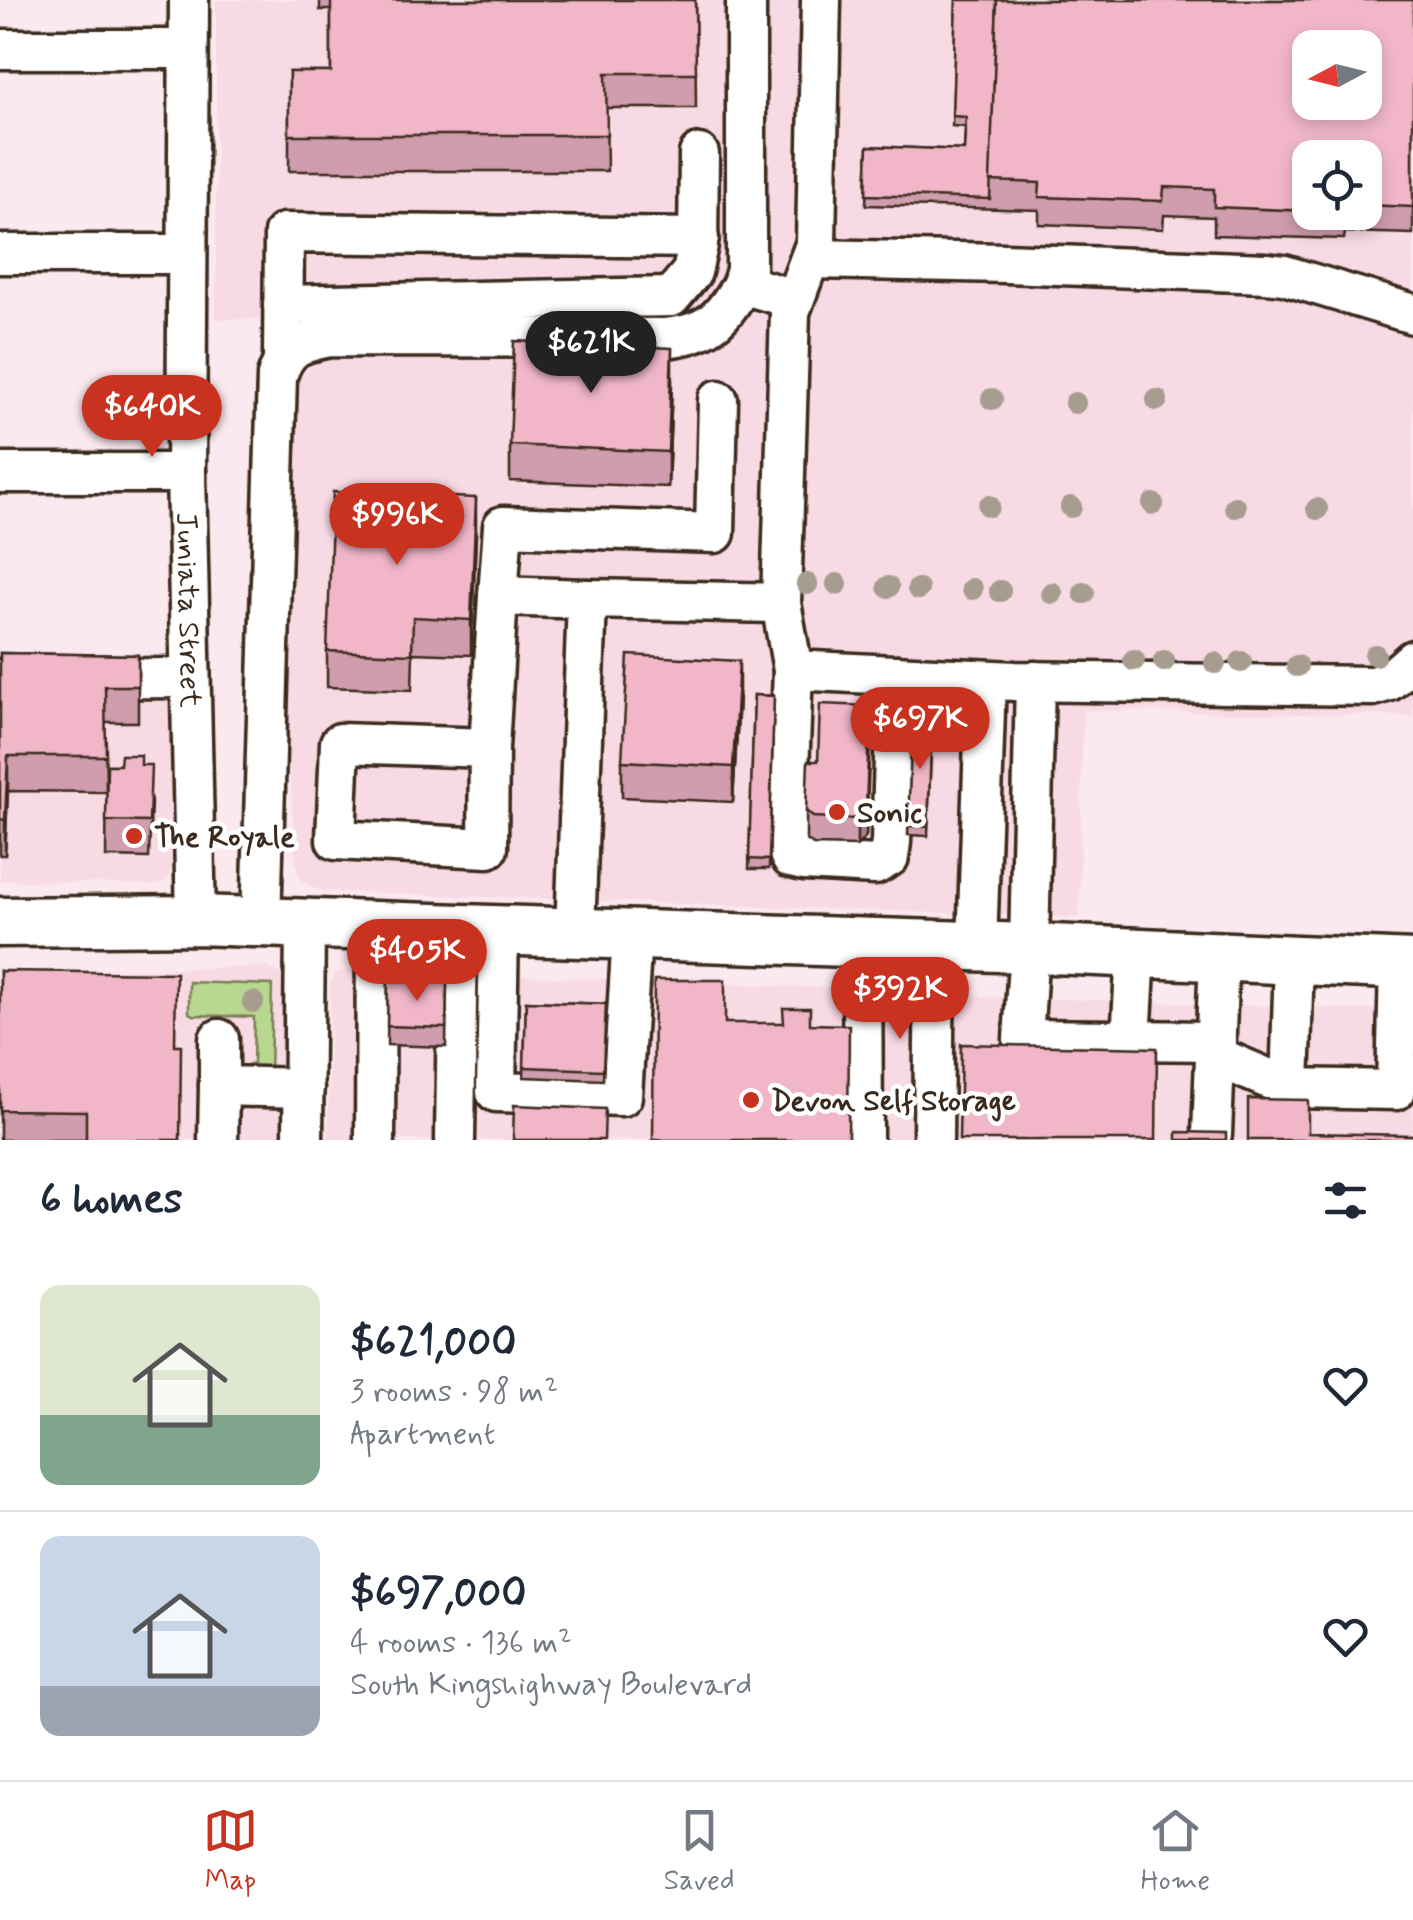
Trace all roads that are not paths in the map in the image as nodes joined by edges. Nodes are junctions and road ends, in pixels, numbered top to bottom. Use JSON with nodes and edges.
{"nodes":[{"id":1,"x":189,"y":0,"type":"edge"},
{"id":2,"x":746,"y":0,"type":"edge"},
{"id":3,"x":821,"y":0,"type":"edge"},
{"id":4,"x":188,"y":48,"type":"junction"},
{"id":5,"x":0,"y":49,"type":"edge"},
{"id":6,"x":699,"y":154,"type":"dead end"},
{"id":7,"x":698,"y":238,"type":"junction"},
{"id":8,"x":0,"y":254,"type":"edge"},
{"id":9,"x":187,"y":254,"type":"junction"},
{"id":10,"x":810,"y":259,"type":"junction"},
{"id":11,"x":742,"y":284,"type":"junction"},
{"id":12,"x":794,"y":299,"type":"junction"},
{"id":13,"x":283,"y":305,"type":"junction"},
{"id":14,"x":1413,"y":314,"type":"edge"},
{"id":15,"x":282,"y":359,"type":"junction"},
{"id":16,"x":718,"y":400,"type":"dead end"},
{"id":17,"x":0,"y":473,"type":"edge"},
{"id":18,"x":186,"y":474,"type":"junction"},
{"id":19,"x":498,"y":596,"type":"junction"},
{"id":20,"x":587,"y":599,"type":"junction"},
{"id":21,"x":781,"y":603,"type":"junction"},
{"id":22,"x":1413,"y":660,"type":"edge"},
{"id":23,"x":793,"y":670,"type":"junction"},
{"id":24,"x":190,"y":678,"type":"junction"},
{"id":25,"x":0,"y":680,"type":"edge"},
{"id":26,"x":986,"y":680,"type":"junction"},
{"id":27,"x":1035,"y":681,"type":"junction"},
{"id":28,"x":897,"y":691,"type":"junction"},
{"id":29,"x":490,"y":748,"type":"junction"},
{"id":30,"x":788,"y":802,"type":"junction"},
{"id":31,"x":196,"y":920,"type":"junction"},
{"id":32,"x":0,"y":922,"type":"edge"},
{"id":33,"x":283,"y":923,"type":"junction"},
{"id":34,"x":376,"y":926,"type":"junction"},
{"id":35,"x":479,"y":930,"type":"junction"},
{"id":36,"x":575,"y":933,"type":"junction"},
{"id":37,"x":632,"y":935,"type":"junction"},
{"id":38,"x":862,"y":942,"type":"junction"},
{"id":39,"x":956,"y":945,"type":"junction"},
{"id":40,"x":1029,"y":948,"type":"junction"},
{"id":41,"x":1136,"y":952,"type":"junction"},
{"id":42,"x":1219,"y":956,"type":"junction"},
{"id":43,"x":1294,"y":960,"type":"junction"},
{"id":44,"x":1406,"y":965,"type":"edge"},
{"id":45,"x":219,"y":1040,"type":"dead end"},
{"id":46,"x":1131,"y":1040,"type":"junction"},
{"id":47,"x":1215,"y":1048,"type":"junction"},
{"id":48,"x":218,"y":1086,"type":"junction"},
{"id":49,"x":304,"y":1088,"type":"junction"},
{"id":50,"x":1290,"y":1088,"type":"junction"},
{"id":51,"x":1212,"y":1134,"type":"edge"},
{"id":52,"x":218,"y":1140,"type":"edge"},
{"id":53,"x":304,"y":1140,"type":"edge"},
{"id":54,"x":375,"y":1140,"type":"edge"},
{"id":55,"x":455,"y":1140,"type":"edge"},
{"id":56,"x":862,"y":1140,"type":"edge"},
{"id":57,"x":933,"y":1140,"type":"edge"}],
"edges":[{"from":1,"to":4,"type":"street","name":"Juniata Street"},
{"from":2,"to":11,"type":"street"},
{"from":3,"to":10,"type":"street"},
{"from":4,"to":5,"type":"street"},
{"from":4,"to":9,"type":"street","name":"Juniata Street"},
{"from":6,"to":7,"type":"street"},
{"from":7,"to":13,"type":"street"},
{"from":7,"to":13,"type":"street"},
{"from":8,"to":9,"type":"street"},
{"from":9,"to":18,"type":"street","name":"Juniata Street"},
{"from":10,"to":12,"type":"street"},
{"from":10,"to":14,"type":"street"},
{"from":11,"to":12,"type":"street"},
{"from":11,"to":15,"type":"street"},
{"from":12,"to":21,"type":"street"},
{"from":13,"to":15,"type":"street"},
{"from":15,"to":33,"type":"street"},
{"from":16,"to":19,"type":"street"},
{"from":17,"to":18,"type":"street"},
{"from":18,"to":24,"type":"street","name":"Juniata Street"},
{"from":19,"to":20,"type":"street"},
{"from":19,"to":29,"type":"street"},
{"from":20,"to":21,"type":"street"},
{"from":20,"to":36,"type":"street"},
{"from":21,"to":23,"type":"street"},
{"from":22,"to":27,"type":"street"},
{"from":23,"to":28,"type":"street"},
{"from":23,"to":30,"type":"street"},
{"from":24,"to":25,"type":"street"},
{"from":24,"to":31,"type":"street","name":"Juniata Street"},
{"from":26,"to":27,"type":"street"},
{"from":26,"to":28,"type":"street"},
{"from":26,"to":39,"type":"street"},
{"from":27,"to":40,"type":"street"},
{"from":28,"to":30,"type":"street"},
{"from":28,"to":30,"type":"street"},
{"from":29,"to":29,"type":"street"},
{"from":31,"to":32,"type":"main road"},
{"from":31,"to":33,"type":"main road"},
{"from":33,"to":34,"type":"main road"},
{"from":33,"to":49,"type":"street"},
{"from":34,"to":35,"type":"main road"},
{"from":34,"to":54,"type":"street"},
{"from":35,"to":36,"type":"main road"},
{"from":35,"to":37,"type":"street"},
{"from":35,"to":55,"type":"street"},
{"from":36,"to":37,"type":"main road"},
{"from":37,"to":38,"type":"main road"},
{"from":38,"to":39,"type":"main road"},
{"from":38,"to":56,"type":"street"},
{"from":39,"to":40,"type":"main road"},
{"from":39,"to":57,"type":"street"},
{"from":40,"to":41,"type":"main road"},
{"from":40,"to":46,"type":"street"},
{"from":41,"to":42,"type":"main road"},
{"from":41,"to":46,"type":"street"},
{"from":42,"to":43,"type":"main road"},
{"from":42,"to":47,"type":"street"},
{"from":43,"to":44,"type":"main road"},
{"from":43,"to":50,"type":"street"},
{"from":44,"to":50,"type":"street"},
{"from":45,"to":48,"type":"street"},
{"from":46,"to":47,"type":"street"},
{"from":47,"to":50,"type":"street"},
{"from":47,"to":51,"type":"street"},
{"from":48,"to":49,"type":"street"},
{"from":48,"to":52,"type":"street"},
{"from":49,"to":53,"type":"street"}]}
